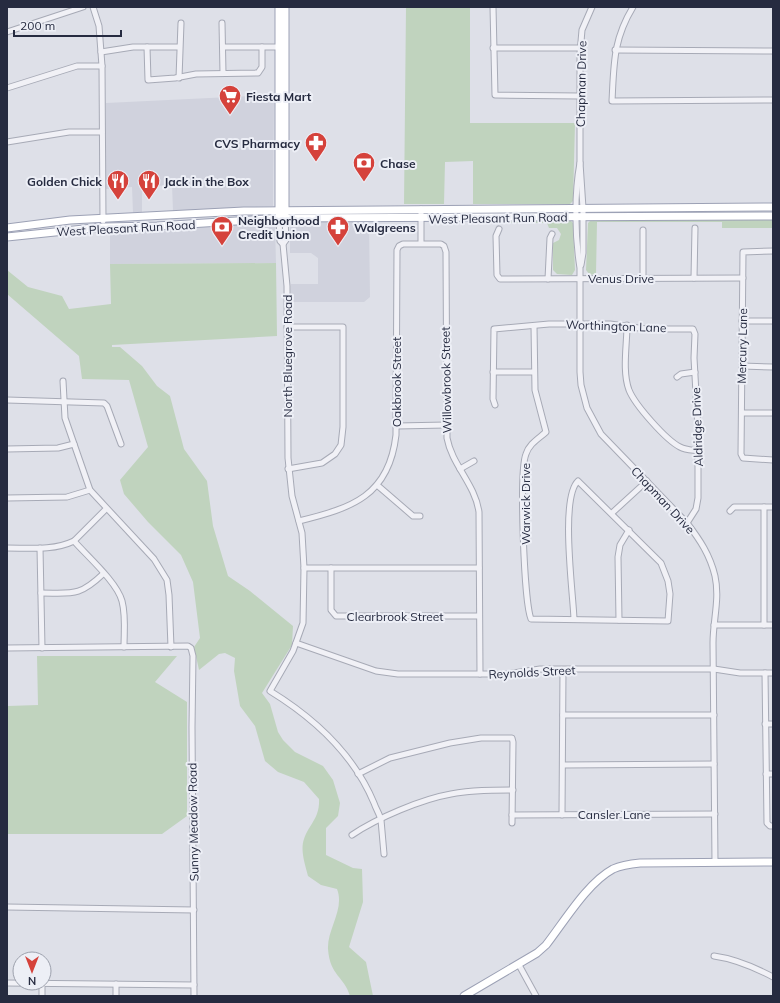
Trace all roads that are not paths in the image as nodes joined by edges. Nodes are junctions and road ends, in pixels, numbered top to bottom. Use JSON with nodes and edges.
{"nodes":[{"id":1,"x":83,"y":7,"type":"edge"},
{"id":2,"x":93,"y":7,"type":"edge"},
{"id":3,"x":279,"y":7,"type":"edge"},
{"id":4,"x":285,"y":7,"type":"edge"},
{"id":5,"x":493,"y":7,"type":"edge"},
{"id":6,"x":592,"y":7,"type":"edge"},
{"id":7,"x":633,"y":7,"type":"edge"},
{"id":8,"x":181,"y":23,"type":"dead end"},
{"id":9,"x":222,"y":23,"type":"dead end"},
{"id":10,"x":7,"y":32,"type":"edge"},
{"id":11,"x":147,"y":47,"type":"junction"},
{"id":12,"x":179,"y":47,"type":"junction"},
{"id":13,"x":223,"y":47,"type":"junction"},
{"id":14,"x":262,"y":47,"type":"junction"},
{"id":15,"x":279,"y":47,"type":"junction"},
{"id":16,"x":493,"y":48,"type":"junction"},
{"id":17,"x":580,"y":48,"type":"junction"},
{"id":18,"x":615,"y":50,"type":"junction"},
{"id":19,"x":773,"y":51,"type":"edge"},
{"id":20,"x":101,"y":52,"type":"junction"},
{"id":21,"x":102,"y":66,"type":"junction"},
{"id":22,"x":223,"y":73,"type":"junction"},
{"id":23,"x":179,"y":78,"type":"junction"},
{"id":24,"x":7,"y":88,"type":"edge"},
{"id":25,"x":580,"y":96,"type":"junction"},
{"id":26,"x":773,"y":100,"type":"edge"},
{"id":27,"x":102,"y":132,"type":"junction"},
{"id":28,"x":282,"y":139,"type":"junction"},
{"id":29,"x":7,"y":142,"type":"edge"},
{"id":30,"x":650,"y":207,"type":"junction"},
{"id":31,"x":773,"y":207,"type":"edge"},
{"id":32,"x":469,"y":208,"type":"junction"},
{"id":33,"x":580,"y":208,"type":"junction"},
{"id":34,"x":350,"y":209,"type":"junction"},
{"id":35,"x":420,"y":209,"type":"junction"},
{"id":36,"x":282,"y":210,"type":"junction"},
{"id":37,"x":210,"y":212,"type":"junction"},
{"id":38,"x":773,"y":216,"type":"edge"},
{"id":39,"x":580,"y":217,"type":"junction"},
{"id":40,"x":650,"y":217,"type":"junction"},
{"id":41,"x":102,"y":218,"type":"junction"},
{"id":42,"x":282,"y":218,"type":"junction"},
{"id":43,"x":350,"y":218,"type":"junction"},
{"id":44,"x":420,"y":218,"type":"junction"},
{"id":45,"x":469,"y":218,"type":"junction"},
{"id":46,"x":211,"y":223,"type":"junction"},
{"id":47,"x":103,"y":227,"type":"junction"},
{"id":48,"x":7,"y":228,"type":"edge"},
{"id":49,"x":695,"y":228,"type":"dead end"},
{"id":50,"x":499,"y":229,"type":"dead end"},
{"id":51,"x":643,"y":230,"type":"dead end"},
{"id":52,"x":552,"y":234,"type":"dead end"},
{"id":53,"x":7,"y":238,"type":"edge"},
{"id":54,"x":421,"y":243,"type":"junction"},
{"id":55,"x":773,"y":252,"type":"edge"},
{"id":56,"x":580,"y":278,"type":"junction"},
{"id":57,"x":643,"y":278,"type":"junction"},
{"id":58,"x":694,"y":278,"type":"junction"},
{"id":59,"x":743,"y":278,"type":"junction"},
{"id":60,"x":548,"y":279,"type":"junction"},
{"id":61,"x":742,"y":321,"type":"junction"},
{"id":62,"x":773,"y":321,"type":"edge"},
{"id":63,"x":580,"y":324,"type":"junction"},
{"id":64,"x":627,"y":325,"type":"junction"},
{"id":65,"x":534,"y":326,"type":"junction"},
{"id":66,"x":287,"y":327,"type":"junction"},
{"id":67,"x":693,"y":329,"type":"joint"},
{"id":68,"x":742,"y":366,"type":"junction"},
{"id":69,"x":773,"y":367,"type":"edge"},
{"id":70,"x":493,"y":372,"type":"junction"},
{"id":71,"x":534,"y":372,"type":"junction"},
{"id":72,"x":695,"y":372,"type":"junction"},
{"id":73,"x":678,"y":377,"type":"dead end"},
{"id":74,"x":63,"y":381,"type":"dead end"},
{"id":75,"x":7,"y":400,"type":"edge"},
{"id":76,"x":63,"y":401,"type":"junction"},
{"id":77,"x":495,"y":405,"type":"dead end"},
{"id":78,"x":742,"y":413,"type":"junction"},
{"id":79,"x":773,"y":413,"type":"edge"},
{"id":80,"x":446,"y":425,"type":"junction"},
{"id":81,"x":397,"y":426,"type":"junction"},
{"id":82,"x":74,"y":444,"type":"junction"},
{"id":83,"x":121,"y":444,"type":"dead end"},
{"id":84,"x":7,"y":449,"type":"edge"},
{"id":85,"x":698,"y":450,"type":"junction"},
{"id":86,"x":773,"y":460,"type":"edge"},
{"id":87,"x":474,"y":461,"type":"dead end"},
{"id":88,"x":288,"y":468,"type":"junction"},
{"id":89,"x":460,"y":469,"type":"junction"},
{"id":90,"x":647,"y":481,"type":"junction"},
{"id":91,"x":378,"y":485,"type":"junction"},
{"id":92,"x":90,"y":490,"type":"junction"},
{"id":93,"x":7,"y":498,"type":"edge"},
{"id":94,"x":764,"y":507,"type":"junction"},
{"id":95,"x":773,"y":507,"type":"edge"},
{"id":96,"x":106,"y":509,"type":"junction"},
{"id":97,"x":730,"y":511,"type":"dead end"},
{"id":98,"x":612,"y":513,"type":"junction"},
{"id":99,"x":420,"y":516,"type":"dead end"},
{"id":100,"x":299,"y":520,"type":"junction"},
{"id":101,"x":687,"y":523,"type":"junction"},
{"id":102,"x":629,"y":530,"type":"junction"},
{"id":103,"x":74,"y":541,"type":"junction"},
{"id":104,"x":7,"y":548,"type":"edge"},
{"id":105,"x":40,"y":548,"type":"junction"},
{"id":106,"x":304,"y":568,"type":"junction"},
{"id":107,"x":331,"y":568,"type":"junction"},
{"id":108,"x":479,"y":568,"type":"junction"},
{"id":109,"x":104,"y":574,"type":"junction"},
{"id":110,"x":41,"y":593,"type":"junction"},
{"id":111,"x":480,"y":616,"type":"junction"},
{"id":112,"x":574,"y":619,"type":"junction"},
{"id":113,"x":619,"y":620,"type":"junction"},
{"id":114,"x":714,"y":625,"type":"junction"},
{"id":115,"x":764,"y":625,"type":"junction"},
{"id":116,"x":773,"y":625,"type":"edge"},
{"id":117,"x":296,"y":643,"type":"junction"},
{"id":118,"x":124,"y":647,"type":"junction"},
{"id":119,"x":171,"y":647,"type":"junction"},
{"id":120,"x":7,"y":648,"type":"edge"},
{"id":121,"x":42,"y":648,"type":"junction"},
{"id":122,"x":714,"y":669,"type":"junction"},
{"id":123,"x":563,"y":670,"type":"junction"},
{"id":124,"x":765,"y":673,"type":"junction"},
{"id":125,"x":773,"y":673,"type":"edge"},
{"id":126,"x":480,"y":674,"type":"junction"},
{"id":127,"x":563,"y":715,"type":"junction"},
{"id":128,"x":714,"y":715,"type":"junction"},
{"id":129,"x":765,"y":724,"type":"junction"},
{"id":130,"x":773,"y":724,"type":"edge"},
{"id":131,"x":714,"y":764,"type":"junction"},
{"id":132,"x":563,"y":765,"type":"junction"},
{"id":133,"x":358,"y":774,"type":"junction"},
{"id":134,"x":766,"y":774,"type":"junction"},
{"id":135,"x":773,"y":774,"type":"edge"},
{"id":136,"x":513,"y":790,"type":"junction"},
{"id":137,"x":715,"y":814,"type":"junction"},
{"id":138,"x":512,"y":815,"type":"junction"},
{"id":139,"x":562,"y":815,"type":"junction"},
{"id":140,"x":381,"y":820,"type":"junction"},
{"id":141,"x":512,"y":823,"type":"dead end"},
{"id":142,"x":772,"y":826,"type":"edge"},
{"id":143,"x":352,"y":835,"type":"dead end"},
{"id":144,"x":384,"y":854,"type":"dead end"},
{"id":145,"x":715,"y":862,"type":"junction"},
{"id":146,"x":773,"y":862,"type":"edge"},
{"id":147,"x":7,"y":907,"type":"edge"},
{"id":148,"x":194,"y":910,"type":"junction"},
{"id":149,"x":714,"y":956,"type":"dead end"},
{"id":150,"x":519,"y":965,"type":"junction"},
{"id":151,"x":773,"y":977,"type":"edge"},
{"id":152,"x":52,"y":984,"type":"edge"},
{"id":153,"x":116,"y":984,"type":"junction"},
{"id":154,"x":194,"y":985,"type":"junction"},
{"id":155,"x":116,"y":996,"type":"edge"},
{"id":156,"x":194,"y":996,"type":"edge"},
{"id":157,"x":464,"y":996,"type":"edge"},
{"id":158,"x":536,"y":996,"type":"edge"}],
"edges":[{"from":1,"to":10,"type":"street"},
{"from":2,"to":20,"type":"street"},
{"from":3,"to":15,"type":"main road","name":"North Bluegrove Road"},
{"from":4,"to":28,"type":"main road","name":"North Bluegrove Road"},
{"from":5,"to":16,"type":"street"},
{"from":6,"to":17,"type":"street","name":"Chapman Drive"},
{"from":7,"to":18,"type":"street"},
{"from":8,"to":12,"type":"street"},
{"from":9,"to":13,"type":"street"},
{"from":11,"to":12,"type":"street"},
{"from":11,"to":20,"type":"street"},
{"from":11,"to":23,"type":"street"},
{"from":12,"to":23,"type":"street"},
{"from":13,"to":14,"type":"street"},
{"from":13,"to":22,"type":"street"},
{"from":14,"to":15,"type":"street"},
{"from":14,"to":22,"type":"street"},
{"from":15,"to":28,"type":"main road","name":"North Bluegrove Road"},
{"from":16,"to":17,"type":"street"},
{"from":16,"to":25,"type":"street"},
{"from":17,"to":25,"type":"street","name":"Chapman Drive"},
{"from":18,"to":19,"type":"street"},
{"from":18,"to":26,"type":"street"},
{"from":20,"to":21,"type":"street"},
{"from":21,"to":24,"type":"street"},
{"from":21,"to":27,"type":"street"},
{"from":22,"to":23,"type":"street"},
{"from":25,"to":33,"type":"street","name":"Chapman Drive"},
{"from":27,"to":29,"type":"street"},
{"from":27,"to":41,"type":"street"},
{"from":28,"to":36,"type":"main road","name":"North Bluegrove Road"},
{"from":30,"to":31,"type":"main road","name":"West Pleasant Run Road"},
{"from":30,"to":33,"type":"main road","name":"West Pleasant Run Road"},
{"from":30,"to":40,"type":"main road"},
{"from":32,"to":33,"type":"main road","name":"West Pleasant Run Road"},
{"from":32,"to":35,"type":"main road","name":"West Pleasant Run Road"},
{"from":32,"to":45,"type":"main road"},
{"from":33,"to":39,"type":"street","name":"Chapman Drive"},
{"from":34,"to":35,"type":"main road","name":"West Pleasant Run Road"},
{"from":34,"to":36,"type":"main road","name":"West Pleasant Run Road"},
{"from":34,"to":43,"type":"main road"},
{"from":35,"to":44,"type":"street"},
{"from":36,"to":37,"type":"main road","name":"West Pleasant Run Road"},
{"from":36,"to":42,"type":"main road","name":"North Bluegrove Road"},
{"from":37,"to":41,"type":"main road","name":"West Pleasant Run Road"},
{"from":37,"to":46,"type":"main road"},
{"from":38,"to":40,"type":"main road","name":"West Pleasant Run Road"},
{"from":39,"to":40,"type":"main road","name":"West Pleasant Run Road"},
{"from":39,"to":45,"type":"main road","name":"West Pleasant Run Road"},
{"from":39,"to":56,"type":"street","name":"Chapman Drive"},
{"from":41,"to":47,"type":"street"},
{"from":41,"to":48,"type":"main road","name":"West Pleasant Run Road"},
{"from":42,"to":43,"type":"main road","name":"West Pleasant Run Road"},
{"from":42,"to":46,"type":"main road","name":"West Pleasant Run Road"},
{"from":42,"to":66,"type":"street","name":"North Bluegrove Road"},
{"from":43,"to":44,"type":"main road","name":"West Pleasant Run Road"},
{"from":44,"to":45,"type":"main road","name":"West Pleasant Run Road"},
{"from":44,"to":54,"type":"street"},
{"from":46,"to":47,"type":"main road","name":"West Pleasant Run Road"},
{"from":47,"to":53,"type":"main road","name":"West Pleasant Run Road"},
{"from":49,"to":58,"type":"street"},
{"from":50,"to":60,"type":"street","name":"Venus Drive"},
{"from":51,"to":57,"type":"street"},
{"from":52,"to":60,"type":"street"},
{"from":54,"to":80,"type":"street","name":"Willowbrook Street"},
{"from":54,"to":81,"type":"street","name":"Oakbrook Street"},
{"from":55,"to":59,"type":"street","name":"Mercury Lane"},
{"from":56,"to":57,"type":"street","name":"Venus Drive"},
{"from":56,"to":60,"type":"street","name":"Venus Drive"},
{"from":56,"to":63,"type":"street","name":"Chapman Drive"},
{"from":57,"to":58,"type":"street","name":"Venus Drive"},
{"from":58,"to":59,"type":"street","name":"Venus Drive"},
{"from":59,"to":61,"type":"street","name":"Mercury Lane"},
{"from":61,"to":62,"type":"street"},
{"from":61,"to":68,"type":"street","name":"Mercury Lane"},
{"from":63,"to":64,"type":"street","name":"Worthington Lane"},
{"from":63,"to":65,"type":"street","name":"Worthington Lane"},
{"from":63,"to":90,"type":"street","name":"Chapman Drive"},
{"from":64,"to":67,"type":"street","name":"Worthington Lane"},
{"from":64,"to":85,"type":"street"},
{"from":65,"to":70,"type":"street","name":"Worthington Lane"},
{"from":65,"to":71,"type":"street","name":"Warwick Drive"},
{"from":66,"to":88,"type":"street","name":"North Bluegrove Road"},
{"from":66,"to":88,"type":"street"},
{"from":67,"to":72,"type":"street","name":"Aldridge Drive"},
{"from":68,"to":69,"type":"street"},
{"from":68,"to":78,"type":"street","name":"Mercury Lane"},
{"from":70,"to":71,"type":"street"},
{"from":70,"to":77,"type":"street"},
{"from":71,"to":112,"type":"street","name":"Warwick Drive"},
{"from":72,"to":73,"type":"street"},
{"from":72,"to":85,"type":"street","name":"Aldridge Drive"},
{"from":74,"to":76,"type":"street"},
{"from":75,"to":76,"type":"street"},
{"from":76,"to":82,"type":"street"},
{"from":76,"to":83,"type":"street"},
{"from":78,"to":79,"type":"street"},
{"from":78,"to":86,"type":"street","name":"Mercury Lane"},
{"from":80,"to":81,"type":"street"},
{"from":80,"to":89,"type":"street","name":"Willowbrook Street"},
{"from":81,"to":91,"type":"street","name":"Oakbrook Street"},
{"from":82,"to":84,"type":"street"},
{"from":82,"to":92,"type":"street"},
{"from":85,"to":101,"type":"street","name":"Aldridge Drive"},
{"from":87,"to":89,"type":"street"},
{"from":88,"to":100,"type":"street","name":"North Bluegrove Road"},
{"from":89,"to":108,"type":"street","name":"Willowbrook Street"},
{"from":90,"to":98,"type":"street"},
{"from":90,"to":101,"type":"street","name":"Chapman Drive"},
{"from":91,"to":99,"type":"street"},
{"from":91,"to":100,"type":"street","name":"Oakbrook Street"},
{"from":92,"to":93,"type":"street"},
{"from":92,"to":96,"type":"street"},
{"from":94,"to":95,"type":"street"},
{"from":94,"to":97,"type":"street"},
{"from":94,"to":115,"type":"street"},
{"from":96,"to":103,"type":"street"},
{"from":96,"to":119,"type":"street"},
{"from":98,"to":102,"type":"street"},
{"from":98,"to":112,"type":"street"},
{"from":100,"to":106,"type":"street","name":"North Bluegrove Road"},
{"from":101,"to":114,"type":"street","name":"Chapman Drive"},
{"from":102,"to":113,"type":"street"},
{"from":102,"to":113,"type":"street"},
{"from":103,"to":105,"type":"street"},
{"from":103,"to":109,"type":"street"},
{"from":104,"to":105,"type":"street"},
{"from":105,"to":110,"type":"street"},
{"from":106,"to":107,"type":"street"},
{"from":106,"to":117,"type":"street","name":"North Bluegrove Road"},
{"from":107,"to":108,"type":"street"},
{"from":107,"to":111,"type":"street","name":"Clearbrook Street"},
{"from":108,"to":111,"type":"street","name":"Willowbrook Street"},
{"from":109,"to":110,"type":"street"},
{"from":109,"to":118,"type":"street"},
{"from":110,"to":121,"type":"street"},
{"from":111,"to":126,"type":"street","name":"Willowbrook Street"},
{"from":112,"to":113,"type":"street"},
{"from":114,"to":115,"type":"street"},
{"from":114,"to":122,"type":"street","name":"Chapman Drive"},
{"from":115,"to":116,"type":"street"},
{"from":117,"to":126,"type":"street","name":"Reynolds Street"},
{"from":117,"to":133,"type":"street"},
{"from":118,"to":119,"type":"street"},
{"from":118,"to":121,"type":"street"},
{"from":119,"to":148,"type":"street","name":"Sunny Meadow Road"},
{"from":120,"to":121,"type":"street"},
{"from":122,"to":123,"type":"street","name":"Reynolds Street"},
{"from":122,"to":124,"type":"street","name":"Reynolds Street"},
{"from":122,"to":128,"type":"street","name":"Chapman Drive"},
{"from":123,"to":126,"type":"street","name":"Reynolds Street"},
{"from":123,"to":127,"type":"street"},
{"from":124,"to":125,"type":"street","name":"Reynolds Street"},
{"from":124,"to":129,"type":"street"},
{"from":127,"to":128,"type":"street"},
{"from":127,"to":132,"type":"street"},
{"from":128,"to":131,"type":"street","name":"Chapman Drive"},
{"from":129,"to":130,"type":"street"},
{"from":129,"to":134,"type":"street"},
{"from":131,"to":132,"type":"street"},
{"from":131,"to":137,"type":"street","name":"Chapman Drive"},
{"from":132,"to":139,"type":"street"},
{"from":133,"to":136,"type":"street"},
{"from":133,"to":140,"type":"street"},
{"from":134,"to":135,"type":"street"},
{"from":134,"to":142,"type":"street"},
{"from":136,"to":138,"type":"street"},
{"from":136,"to":140,"type":"street"},
{"from":137,"to":139,"type":"street","name":"Cansler Lane"},
{"from":137,"to":145,"type":"street","name":"Chapman Drive"},
{"from":138,"to":139,"type":"street","name":"Cansler Lane"},
{"from":138,"to":141,"type":"street"},
{"from":140,"to":143,"type":"street"},
{"from":140,"to":144,"type":"street"},
{"from":145,"to":146,"type":"main road"},
{"from":145,"to":150,"type":"main road"},
{"from":147,"to":148,"type":"street"},
{"from":148,"to":154,"type":"street","name":"Sunny Meadow Road"},
{"from":149,"to":151,"type":"street"},
{"from":150,"to":157,"type":"main road"},
{"from":150,"to":158,"type":"street"},
{"from":152,"to":153,"type":"street"},
{"from":153,"to":154,"type":"street"},
{"from":153,"to":155,"type":"street"},
{"from":154,"to":156,"type":"street","name":"Sunny Meadow Road"}]}
